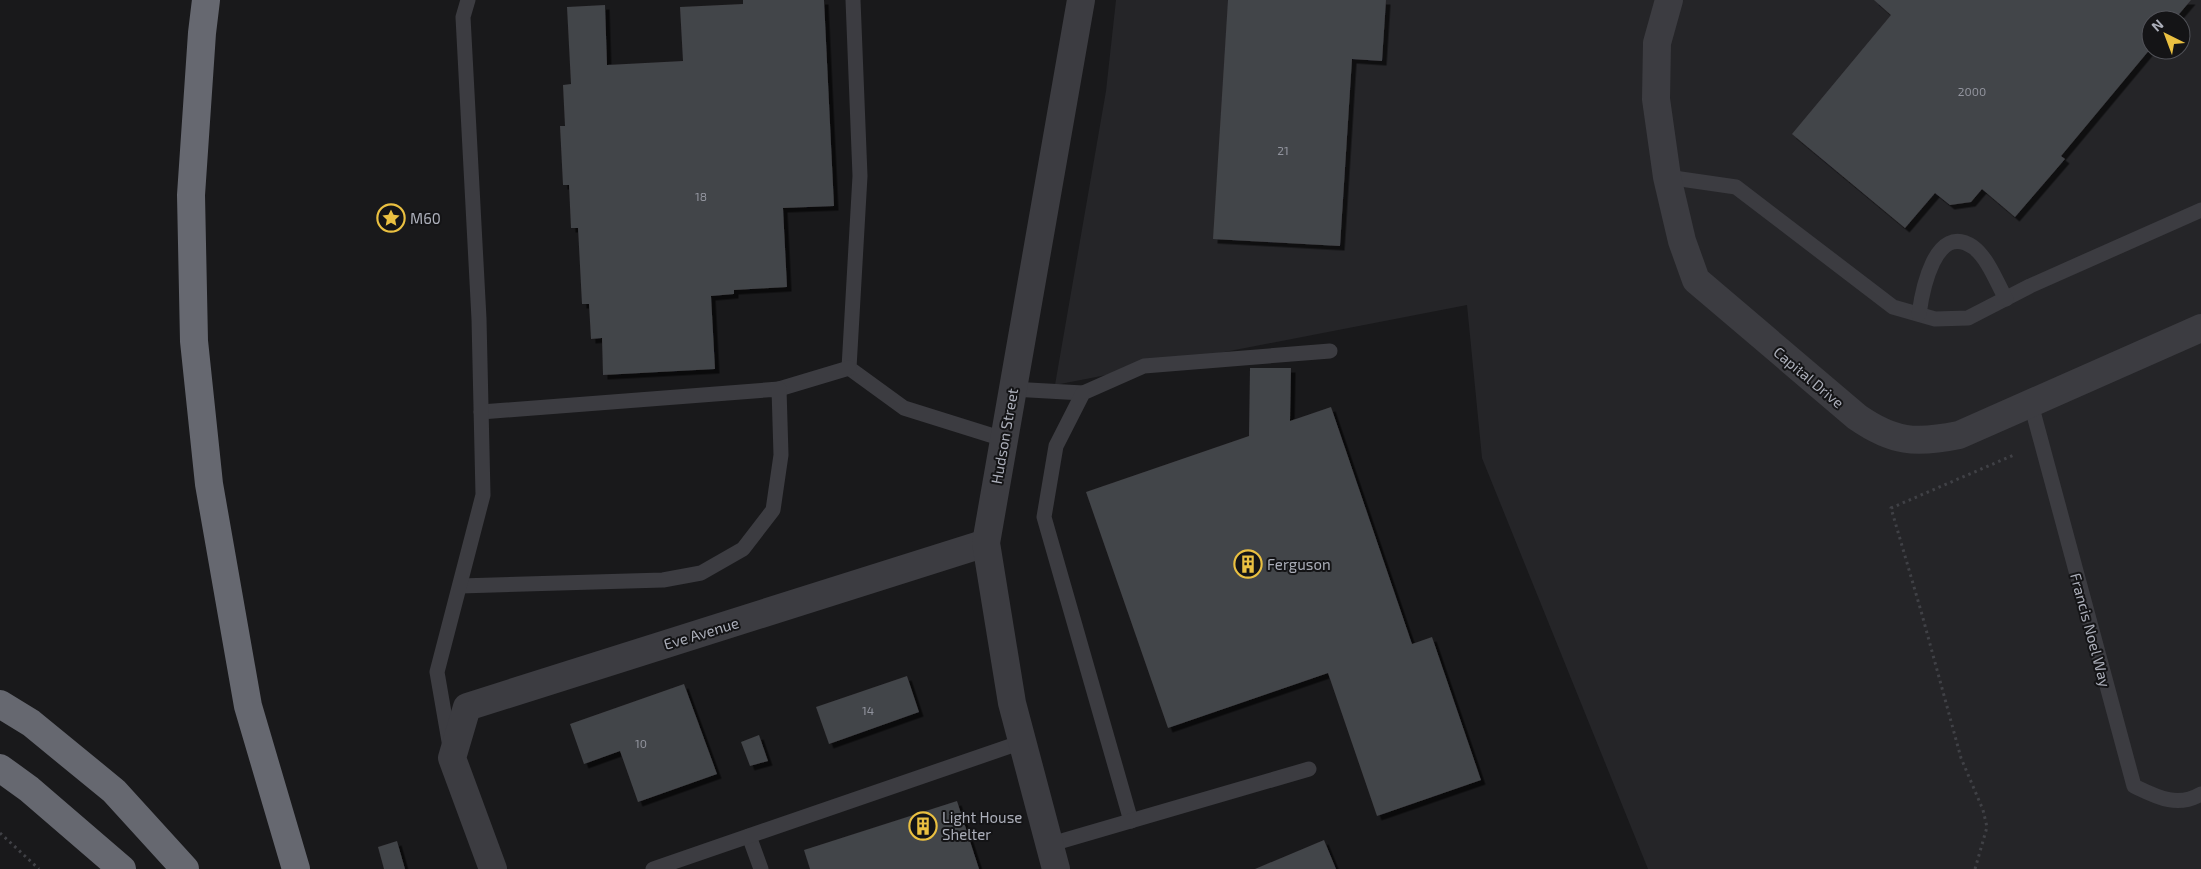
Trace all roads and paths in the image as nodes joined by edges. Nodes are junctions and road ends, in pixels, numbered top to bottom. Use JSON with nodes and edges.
{"nodes":[{"id":1,"x":206,"y":0,"type":"edge"},
{"id":2,"x":468,"y":0,"type":"edge"},
{"id":3,"x":853,"y":0,"type":"edge"},
{"id":4,"x":1081,"y":0,"type":"edge"},
{"id":5,"x":1669,"y":0,"type":"edge"},
{"id":6,"x":1667,"y":177,"type":"junction"},
{"id":7,"x":2201,"y":210,"type":"edge"},
{"id":8,"x":2006,"y":299,"type":"junction"},
{"id":9,"x":1919,"y":314,"type":"junction"},
{"id":10,"x":2201,"y":328,"type":"edge"},
{"id":11,"x":1330,"y":351,"type":"dead end"},
{"id":12,"x":849,"y":368,"type":"junction"},
{"id":13,"x":779,"y":388,"type":"junction"},
{"id":14,"x":1013,"y":389,"type":"junction"},
{"id":15,"x":1083,"y":393,"type":"junction"},
{"id":16,"x":2031,"y":404,"type":"junction"},
{"id":17,"x":481,"y":412,"type":"junction"},
{"id":18,"x":1003,"y":440,"type":"junction"},
{"id":19,"x":2016,"y":454,"type":"dead end"},
{"id":20,"x":986,"y":543,"type":"junction"},
{"id":21,"x":460,"y":586,"type":"junction"},
{"id":22,"x":0,"y":704,"type":"edge"},
{"id":23,"x":1022,"y":742,"type":"junction"},
{"id":24,"x":452,"y":758,"type":"junction"},
{"id":25,"x":0,"y":768,"type":"edge"},
{"id":26,"x":1309,"y":769,"type":"dead end"},
{"id":27,"x":2201,"y":794,"type":"edge"},
{"id":28,"x":1132,"y":821,"type":"junction"},
{"id":29,"x":0,"y":833,"type":"edge"},
{"id":30,"x":749,"y":836,"type":"junction"},
{"id":31,"x":1052,"y":857,"type":"edge"},
{"id":32,"x":39,"y":869,"type":"edge"},
{"id":33,"x":122,"y":869,"type":"edge"},
{"id":34,"x":185,"y":869,"type":"edge"},
{"id":35,"x":296,"y":869,"type":"edge"},
{"id":36,"x":493,"y":869,"type":"edge"},
{"id":37,"x":653,"y":869,"type":"edge"},
{"id":38,"x":761,"y":869,"type":"edge"},
{"id":39,"x":1975,"y":869,"type":"edge"}],
"edges":[{"from":1,"to":35,"type":"highway"},
{"from":2,"to":17,"type":"lane"},
{"from":3,"to":12,"type":"lane"},
{"from":4,"to":14,"type":"street","name":"Hudson Street"},
{"from":5,"to":6,"type":"street","name":"Capital Drive"},
{"from":6,"to":9,"type":"lane"},
{"from":6,"to":16,"type":"street","name":"Capital Drive"},
{"from":7,"to":8,"type":"lane"},
{"from":8,"to":9,"type":"lane"},
{"from":8,"to":9,"type":"lane"},
{"from":10,"to":16,"type":"street","name":"Capital Drive"},
{"from":11,"to":15,"type":"lane"},
{"from":12,"to":13,"type":"lane"},
{"from":12,"to":18,"type":"lane"},
{"from":13,"to":17,"type":"lane"},
{"from":13,"to":21,"type":"lane"},
{"from":14,"to":15,"type":"lane"},
{"from":14,"to":18,"type":"street","name":"Hudson Street"},
{"from":15,"to":28,"type":"lane"},
{"from":16,"to":27,"type":"lane","name":"Francis Noel Way"},
{"from":17,"to":21,"type":"lane"},
{"from":18,"to":20,"type":"street","name":"Hudson Street"},
{"from":19,"to":39,"type":"path"},
{"from":20,"to":23,"type":"street","name":"Hudson Street"},
{"from":20,"to":24,"type":"street","name":"Eve Avenue"},
{"from":21,"to":24,"type":"lane"},
{"from":22,"to":34,"type":"highway"},
{"from":23,"to":30,"type":"lane"},
{"from":23,"to":31,"type":"street","name":"Hudson Street"},
{"from":24,"to":36,"type":"street"},
{"from":25,"to":33,"type":"highway"},
{"from":26,"to":28,"type":"lane"},
{"from":28,"to":31,"type":"lane"},
{"from":29,"to":32,"type":"path"},
{"from":30,"to":37,"type":"lane"},
{"from":30,"to":38,"type":"lane"}]}
